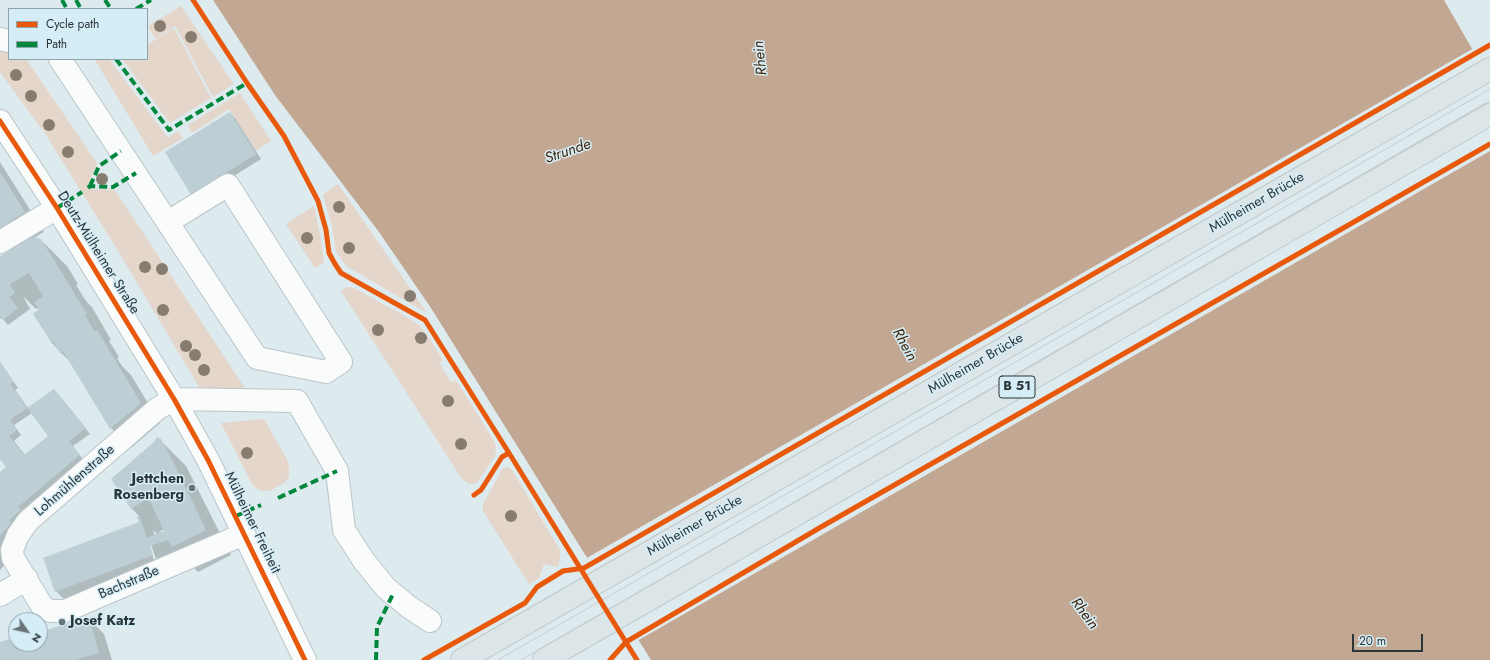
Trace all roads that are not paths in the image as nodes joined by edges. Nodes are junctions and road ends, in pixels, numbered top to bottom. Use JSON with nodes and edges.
{"nodes":[{"id":1,"x":61,"y":60,"type":"edge"},
{"id":2,"x":1490,"y":69,"type":"edge"},
{"id":3,"x":1490,"y":114,"type":"edge"},
{"id":4,"x":0,"y":122,"type":"edge"},
{"id":5,"x":1490,"y":127,"type":"edge"},
{"id":6,"x":58,"y":208,"type":"junction"},
{"id":7,"x":168,"y":222,"type":"junction"},
{"id":8,"x":0,"y":242,"type":"edge"},
{"id":9,"x":174,"y":399,"type":"junction"},
{"id":10,"x":244,"y":534,"type":"junction"},
{"id":11,"x":26,"y":580,"type":"junction"},
{"id":12,"x":0,"y":595,"type":"edge"},
{"id":13,"x":430,"y":621,"type":"dead end"},
{"id":14,"x":305,"y":660,"type":"edge"},
{"id":15,"x":462,"y":660,"type":"edge"},
{"id":16,"x":544,"y":660,"type":"edge"},
{"id":17,"x":563,"y":660,"type":"edge"}],
"edges":[{"from":1,"to":7,"type":"street"},
{"from":2,"to":15,"type":"main road","name":"Mülheimer Brücke"},
{"from":3,"to":16,"type":"main road","number":"B 51"},
{"from":4,"to":6,"type":"street","name":"Deutz-Mülheimer Straße"},
{"from":5,"to":17,"type":"main road","number":"B 51"},
{"from":6,"to":8,"type":"street"},
{"from":6,"to":9,"type":"street","name":"Deutz-Mülheimer Straße"},
{"from":7,"to":7,"type":"street"},
{"from":9,"to":10,"type":"street","name":"Mülheimer Freiheit"},
{"from":9,"to":11,"type":"street","name":"Lohmühlenstraße"},
{"from":9,"to":13,"type":"street"},
{"from":10,"to":11,"type":"street","name":"Bachstraße"},
{"from":10,"to":14,"type":"street","name":"Mülheimer Freiheit"},
{"from":11,"to":12,"type":"street"}]}
